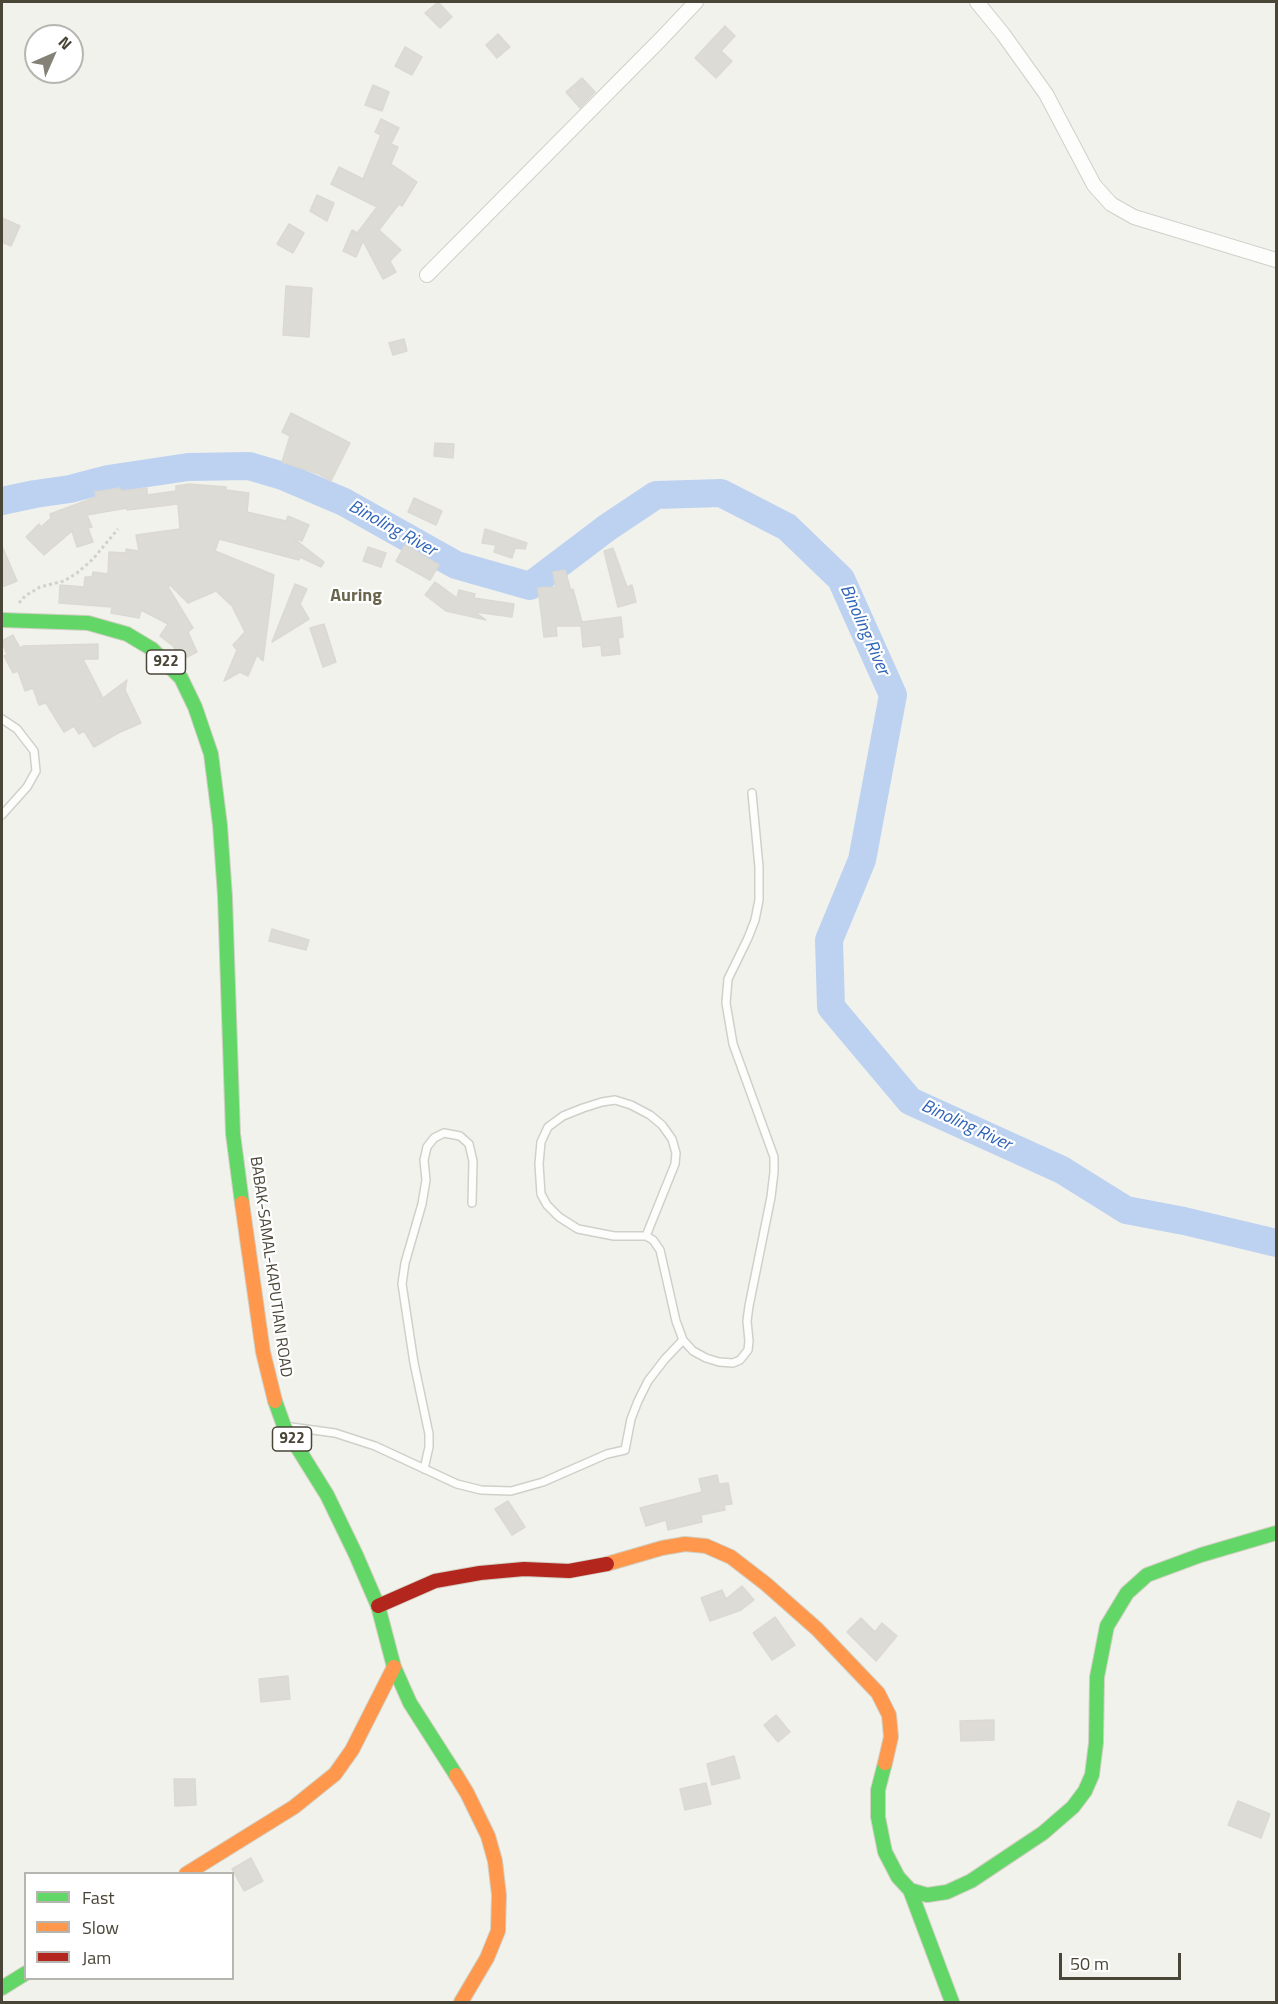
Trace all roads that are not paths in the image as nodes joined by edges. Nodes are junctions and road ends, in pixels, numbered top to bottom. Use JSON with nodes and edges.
{"nodes":[{"id":1,"x":696,"y":2,"type":"edge"},
{"id":2,"x":977,"y":2,"type":"edge"},
{"id":3,"x":1276,"y":260,"type":"edge"},
{"id":4,"x":427,"y":275,"type":"dead end"},
{"id":5,"x":7,"y":620,"type":"edge"},
{"id":6,"x":2,"y":719,"type":"edge"},
{"id":7,"x":752,"y":793,"type":"dead end"},
{"id":8,"x":2,"y":815,"type":"edge"},
{"id":9,"x":472,"y":1203,"type":"dead end"},
{"id":10,"x":646,"y":1236,"type":"junction"},
{"id":11,"x":683,"y":1340,"type":"junction"},
{"id":12,"x":284,"y":1426,"type":"junction"},
{"id":13,"x":424,"y":1469,"type":"junction"},
{"id":14,"x":1276,"y":1533,"type":"edge"},
{"id":15,"x":378,"y":1606,"type":"junction"},
{"id":16,"x":394,"y":1667,"type":"junction"},
{"id":17,"x":189,"y":1872,"type":"edge"},
{"id":18,"x":910,"y":1890,"type":"junction"},
{"id":19,"x":24,"y":1974,"type":"edge"},
{"id":20,"x":2,"y":1988,"type":"edge"},
{"id":21,"x":461,"y":2002,"type":"edge"},
{"id":22,"x":952,"y":2002,"type":"edge"}],
"edges":[{"from":1,"to":4,"type":"street"},
{"from":2,"to":3,"type":"street"},
{"from":5,"to":12,"type":"main road","name":"BABAK-SAMAL-KAPUTIAN ROAD","number":"922"},
{"from":6,"to":8,"type":"lane"},
{"from":7,"to":11,"type":"lane"},
{"from":9,"to":13,"type":"lane"},
{"from":10,"to":10,"type":"lane"},
{"from":10,"to":11,"type":"lane"},
{"from":11,"to":13,"type":"lane"},
{"from":12,"to":13,"type":"lane"},
{"from":12,"to":15,"type":"main road","name":"BABAK-SAMAL-KAPUTIAN ROAD","number":"922"},
{"from":14,"to":18,"type":"main road"},
{"from":15,"to":16,"type":"main road","name":"BABAK-SAMAL-KAPUTIAN ROAD","number":"922"},
{"from":15,"to":18,"type":"main road"},
{"from":16,"to":17,"type":"main road"},
{"from":16,"to":21,"type":"main road","name":"BABAK-SAMAL-KAPUTIAN ROAD","number":"922"},
{"from":18,"to":22,"type":"main road"},
{"from":19,"to":20,"type":"main road"}]}
